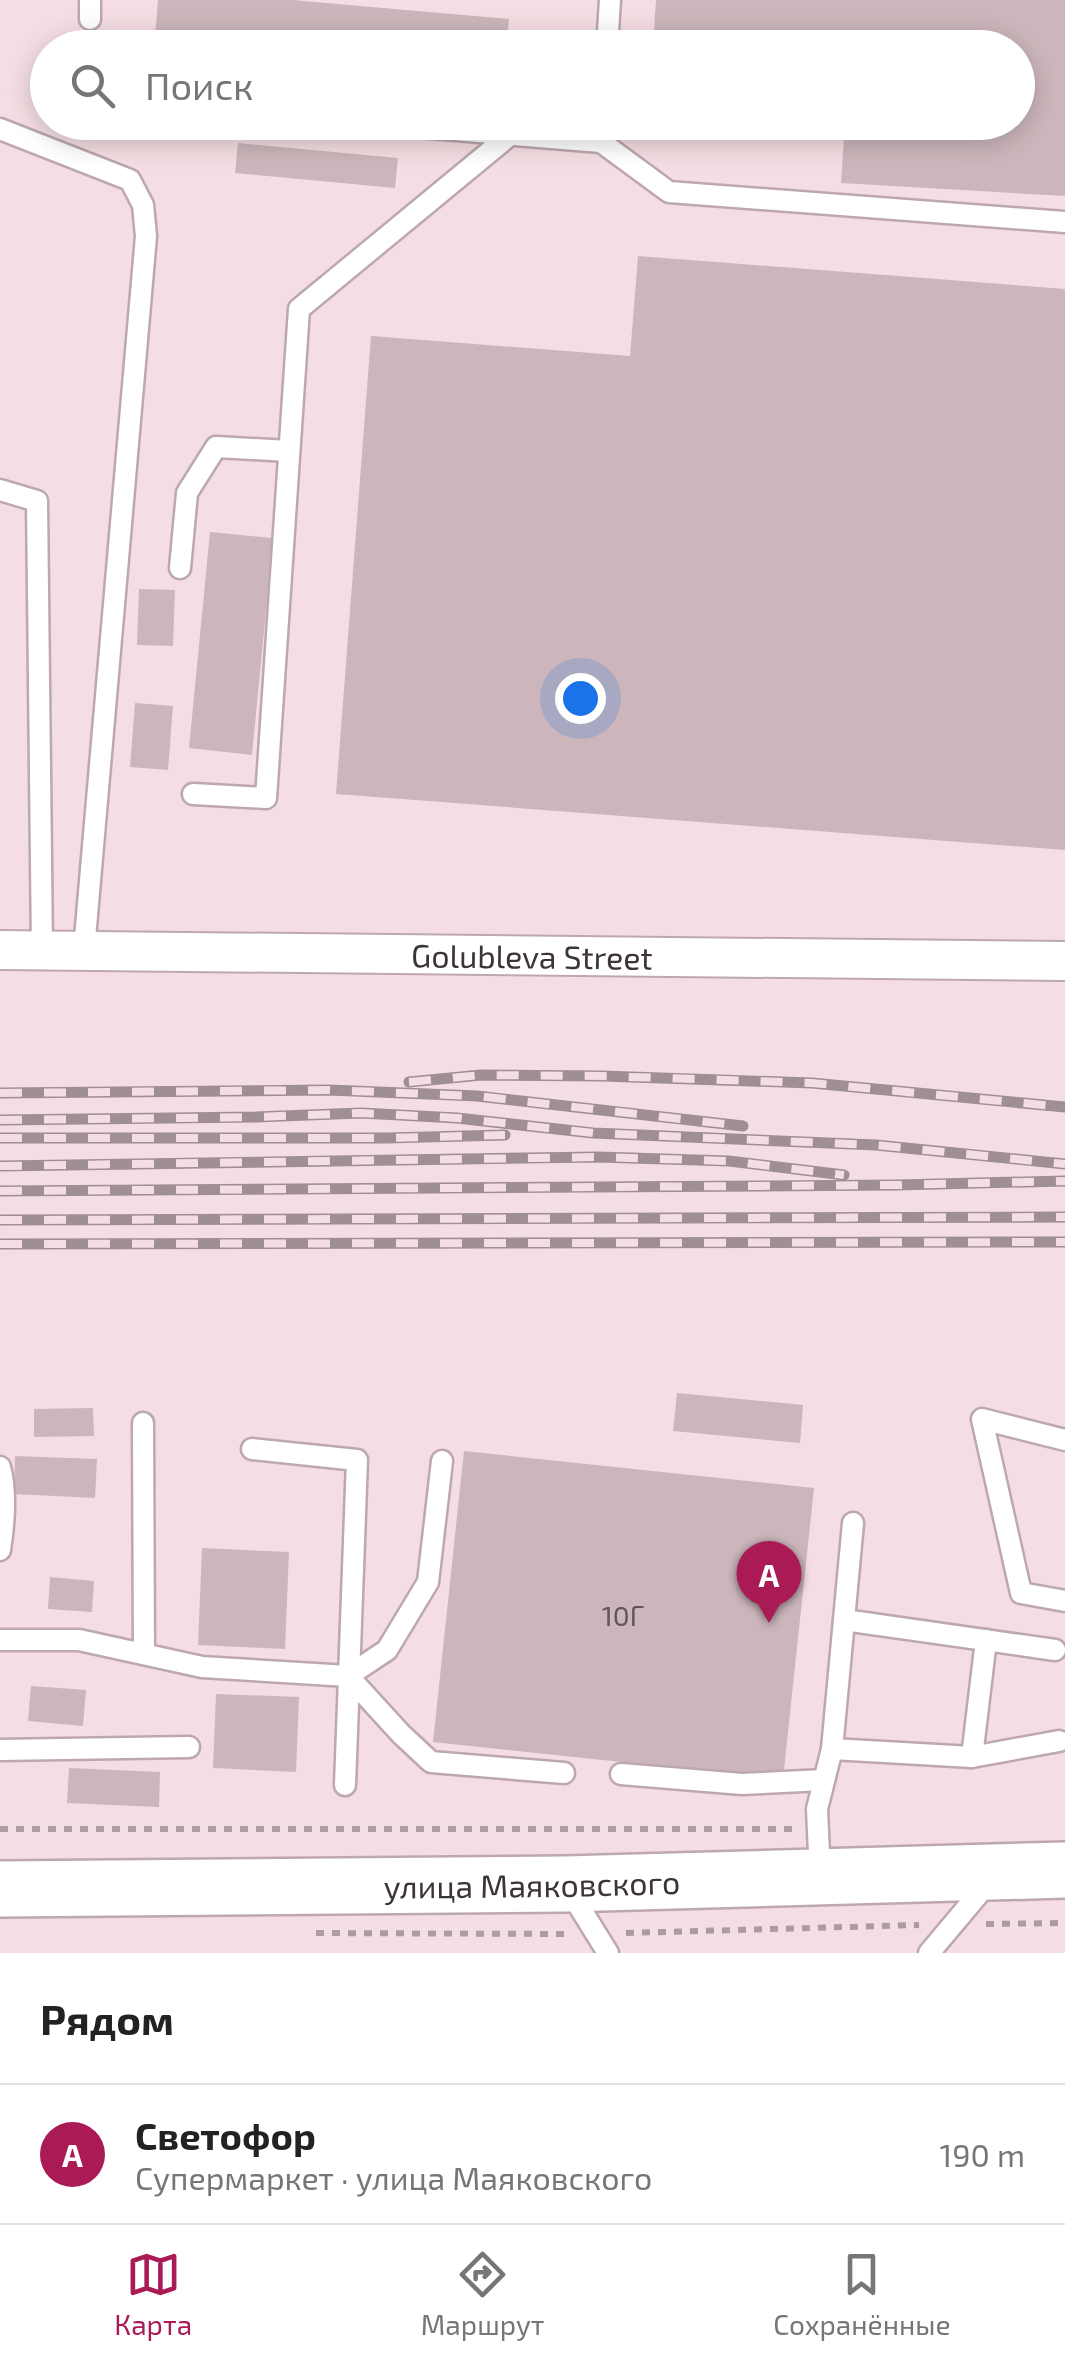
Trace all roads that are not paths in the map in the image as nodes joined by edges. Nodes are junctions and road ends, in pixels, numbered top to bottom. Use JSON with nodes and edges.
{"nodes":[{"id":1,"x":610,"y":0,"type":"edge"},
{"id":2,"x":608,"y":30,"type":"edge"},
{"id":3,"x":0,"y":128,"type":"edge"},
{"id":4,"x":504,"y":140,"type":"edge"},
{"id":5,"x":611,"y":140,"type":"edge"},
{"id":6,"x":1065,"y":222,"type":"edge"},
{"id":7,"x":289,"y":451,"type":"junction"},
{"id":8,"x":0,"y":490,"type":"edge"},
{"id":9,"x":180,"y":568,"type":"dead end"},
{"id":10,"x":192,"y":794,"type":"dead end"},
{"id":11,"x":0,"y":950,"type":"edge"},
{"id":12,"x":42,"y":950,"type":"junction"},
{"id":13,"x":84,"y":950,"type":"junction"},
{"id":14,"x":1065,"y":961,"type":"edge"},
{"id":15,"x":143,"y":1422,"type":"dead end"},
{"id":16,"x":1065,"y":1440,"type":"edge"},
{"id":17,"x":252,"y":1449,"type":"dead end"},
{"id":18,"x":442,"y":1461,"type":"dead end"},
{"id":19,"x":0,"y":1467,"type":"edge"},
{"id":20,"x":853,"y":1523,"type":"dead end"},
{"id":21,"x":0,"y":1550,"type":"edge"},
{"id":22,"x":1065,"y":1601,"type":"edge"},
{"id":23,"x":844,"y":1620,"type":"junction"},
{"id":24,"x":0,"y":1640,"type":"edge"},
{"id":25,"x":986,"y":1640,"type":"junction"},
{"id":26,"x":1054,"y":1650,"type":"dead end"},
{"id":27,"x":144,"y":1654,"type":"junction"},
{"id":28,"x":348,"y":1676,"type":"junction"},
{"id":29,"x":1059,"y":1741,"type":"dead end"},
{"id":30,"x":189,"y":1747,"type":"dead end"},
{"id":31,"x":832,"y":1749,"type":"junction"},
{"id":32,"x":0,"y":1750,"type":"edge"},
{"id":33,"x":972,"y":1757,"type":"junction"},
{"id":34,"x":564,"y":1772,"type":"dead end"},
{"id":35,"x":621,"y":1774,"type":"dead end"},
{"id":36,"x":824,"y":1780,"type":"junction"},
{"id":37,"x":345,"y":1784,"type":"dead end"},
{"id":38,"x":818,"y":1853,"type":"junction"},
{"id":39,"x":1065,"y":1870,"type":"edge"},
{"id":40,"x":998,"y":1871,"type":"junction"},
{"id":41,"x":565,"y":1884,"type":"junction"},
{"id":42,"x":0,"y":1889,"type":"edge"},
{"id":43,"x":608,"y":1953,"type":"edge"},
{"id":44,"x":928,"y":1953,"type":"edge"}],
"edges":[{"from":1,"to":2,"type":"lane"},
{"from":3,"to":13,"type":"lane"},
{"from":4,"to":7,"type":"lane"},
{"from":5,"to":6,"type":"lane"},
{"from":7,"to":9,"type":"lane"},
{"from":7,"to":10,"type":"lane"},
{"from":8,"to":12,"type":"lane"},
{"from":11,"to":12,"type":"street","name":"Golubleva Street"},
{"from":12,"to":13,"type":"street","name":"Golubleva Street"},
{"from":13,"to":14,"type":"street","name":"Golubleva Street"},
{"from":15,"to":27,"type":"lane"},
{"from":16,"to":22,"type":"lane"},
{"from":17,"to":28,"type":"lane"},
{"from":18,"to":28,"type":"lane"},
{"from":19,"to":21,"type":"lane"},
{"from":20,"to":23,"type":"lane"},
{"from":23,"to":25,"type":"lane"},
{"from":23,"to":31,"type":"lane"},
{"from":24,"to":27,"type":"lane"},
{"from":25,"to":26,"type":"lane"},
{"from":25,"to":33,"type":"lane"},
{"from":27,"to":28,"type":"lane"},
{"from":28,"to":34,"type":"lane"},
{"from":28,"to":37,"type":"lane"},
{"from":29,"to":33,"type":"lane"},
{"from":30,"to":32,"type":"lane"},
{"from":31,"to":33,"type":"lane"},
{"from":31,"to":36,"type":"lane"},
{"from":35,"to":36,"type":"lane"},
{"from":36,"to":38,"type":"lane"},
{"from":38,"to":40,"type":"main road","name":"улица Маяковского"},
{"from":38,"to":41,"type":"main road","name":"улица Маяковского"},
{"from":39,"to":40,"type":"main road","name":"улица Маяковского"},
{"from":40,"to":44,"type":"lane"},
{"from":41,"to":42,"type":"main road","name":"улица Маяковского"},
{"from":41,"to":43,"type":"lane"}]}
